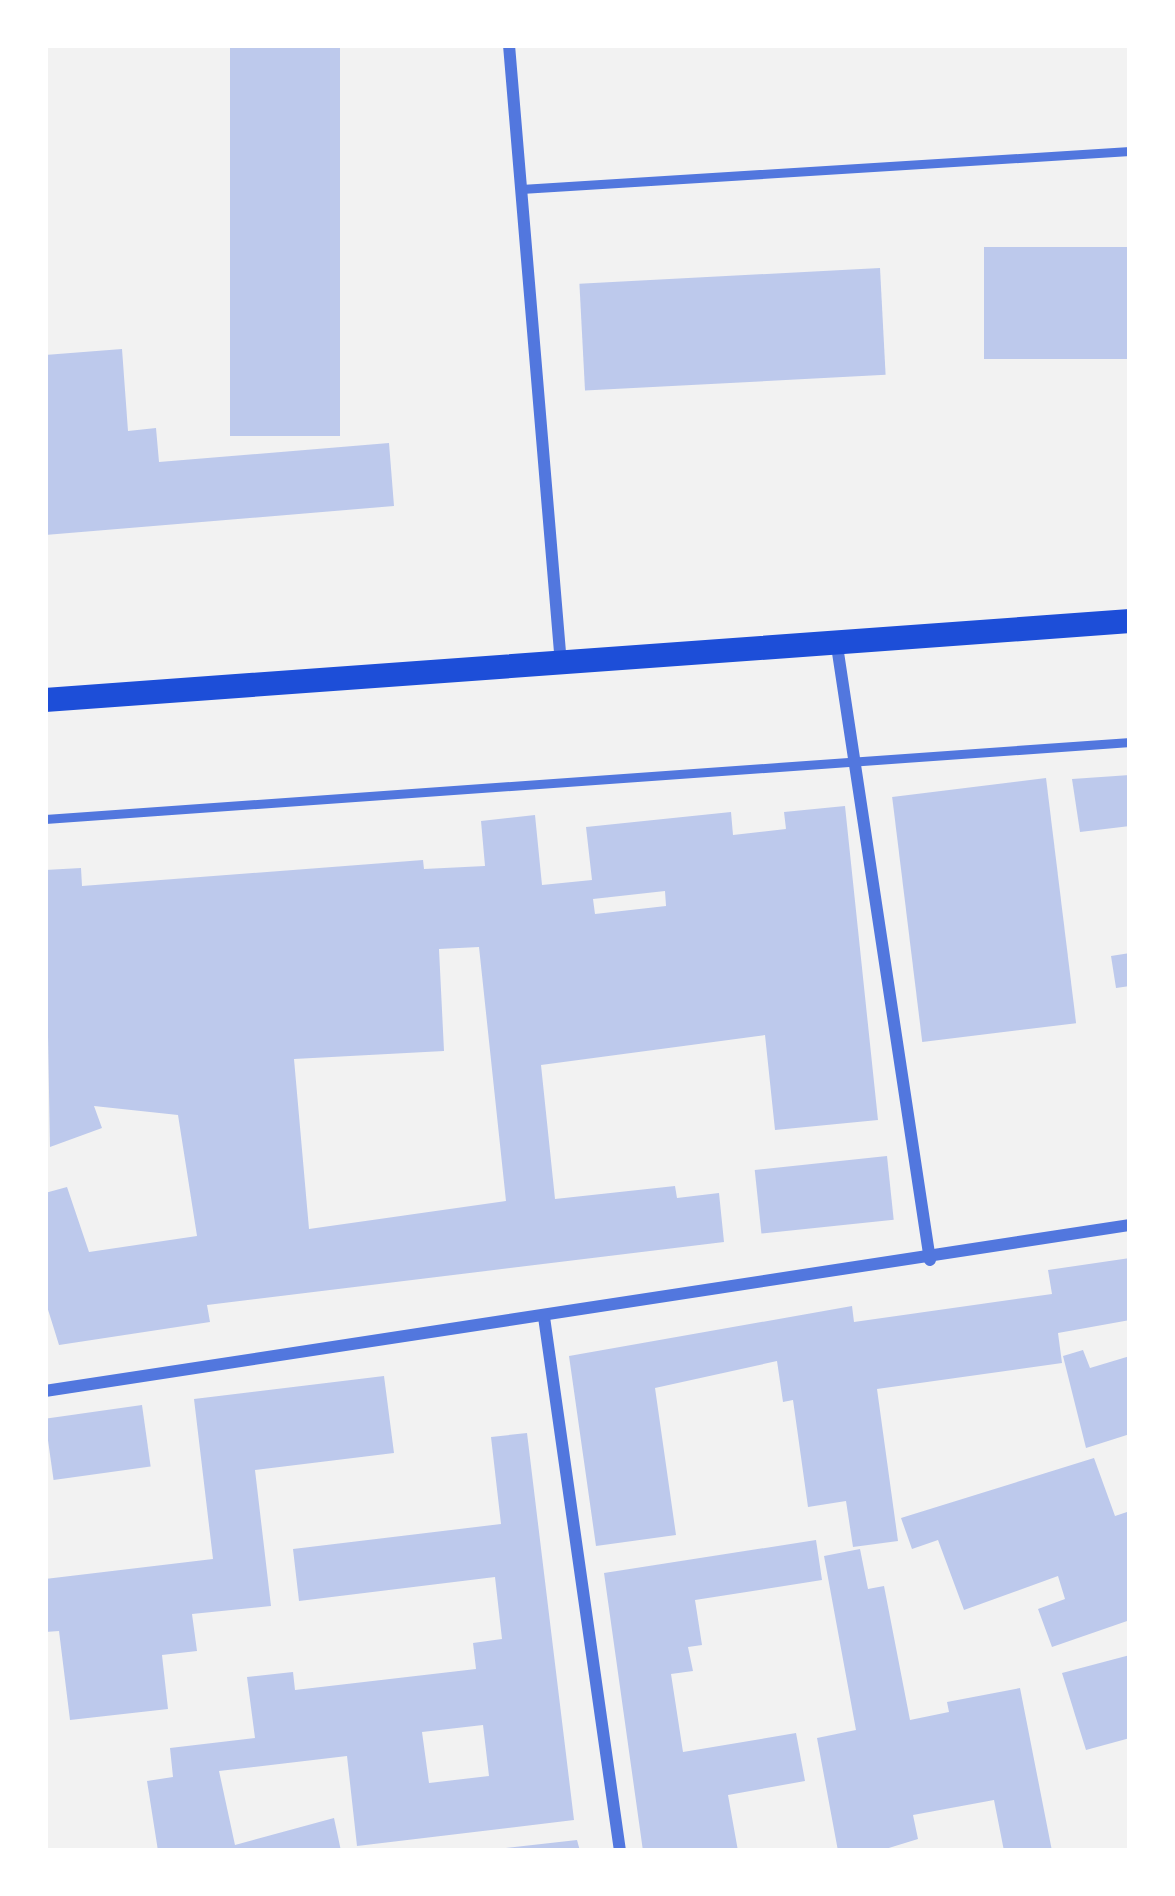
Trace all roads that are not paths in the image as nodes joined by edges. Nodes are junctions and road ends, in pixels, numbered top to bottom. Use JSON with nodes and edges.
{"nodes":[{"id":1,"x":509,"y":45,"type":"edge"},
{"id":2,"x":1130,"y":151,"type":"edge"},
{"id":3,"x":521,"y":189,"type":"junction"},
{"id":4,"x":1130,"y":621,"type":"edge"},
{"id":5,"x":836,"y":646,"type":"junction"},
{"id":6,"x":561,"y":665,"type":"junction"},
{"id":7,"x":45,"y":700,"type":"edge"},
{"id":8,"x":1130,"y":742,"type":"edge"},
{"id":9,"x":854,"y":761,"type":"junction"},
{"id":10,"x":45,"y":819,"type":"edge"},
{"id":11,"x":1130,"y":1225,"type":"edge"},
{"id":12,"x":930,"y":1260,"type":"junction"},
{"id":13,"x":544,"y":1317,"type":"junction"},
{"id":14,"x":45,"y":1391,"type":"edge"},
{"id":15,"x":620,"y":1851,"type":"edge"}],
"edges":[{"from":1,"to":3,"type":"street"},
{"from":2,"to":3,"type":"lane"},
{"from":3,"to":6,"type":"street"},
{"from":4,"to":5,"type":"main road"},
{"from":5,"to":6,"type":"main road"},
{"from":5,"to":9,"type":"street"},
{"from":6,"to":7,"type":"main road"},
{"from":8,"to":9,"type":"lane"},
{"from":9,"to":10,"type":"lane"},
{"from":9,"to":12,"type":"street"},
{"from":11,"to":12,"type":"street"},
{"from":12,"to":13,"type":"street"},
{"from":13,"to":14,"type":"street"},
{"from":13,"to":15,"type":"street"}]}
